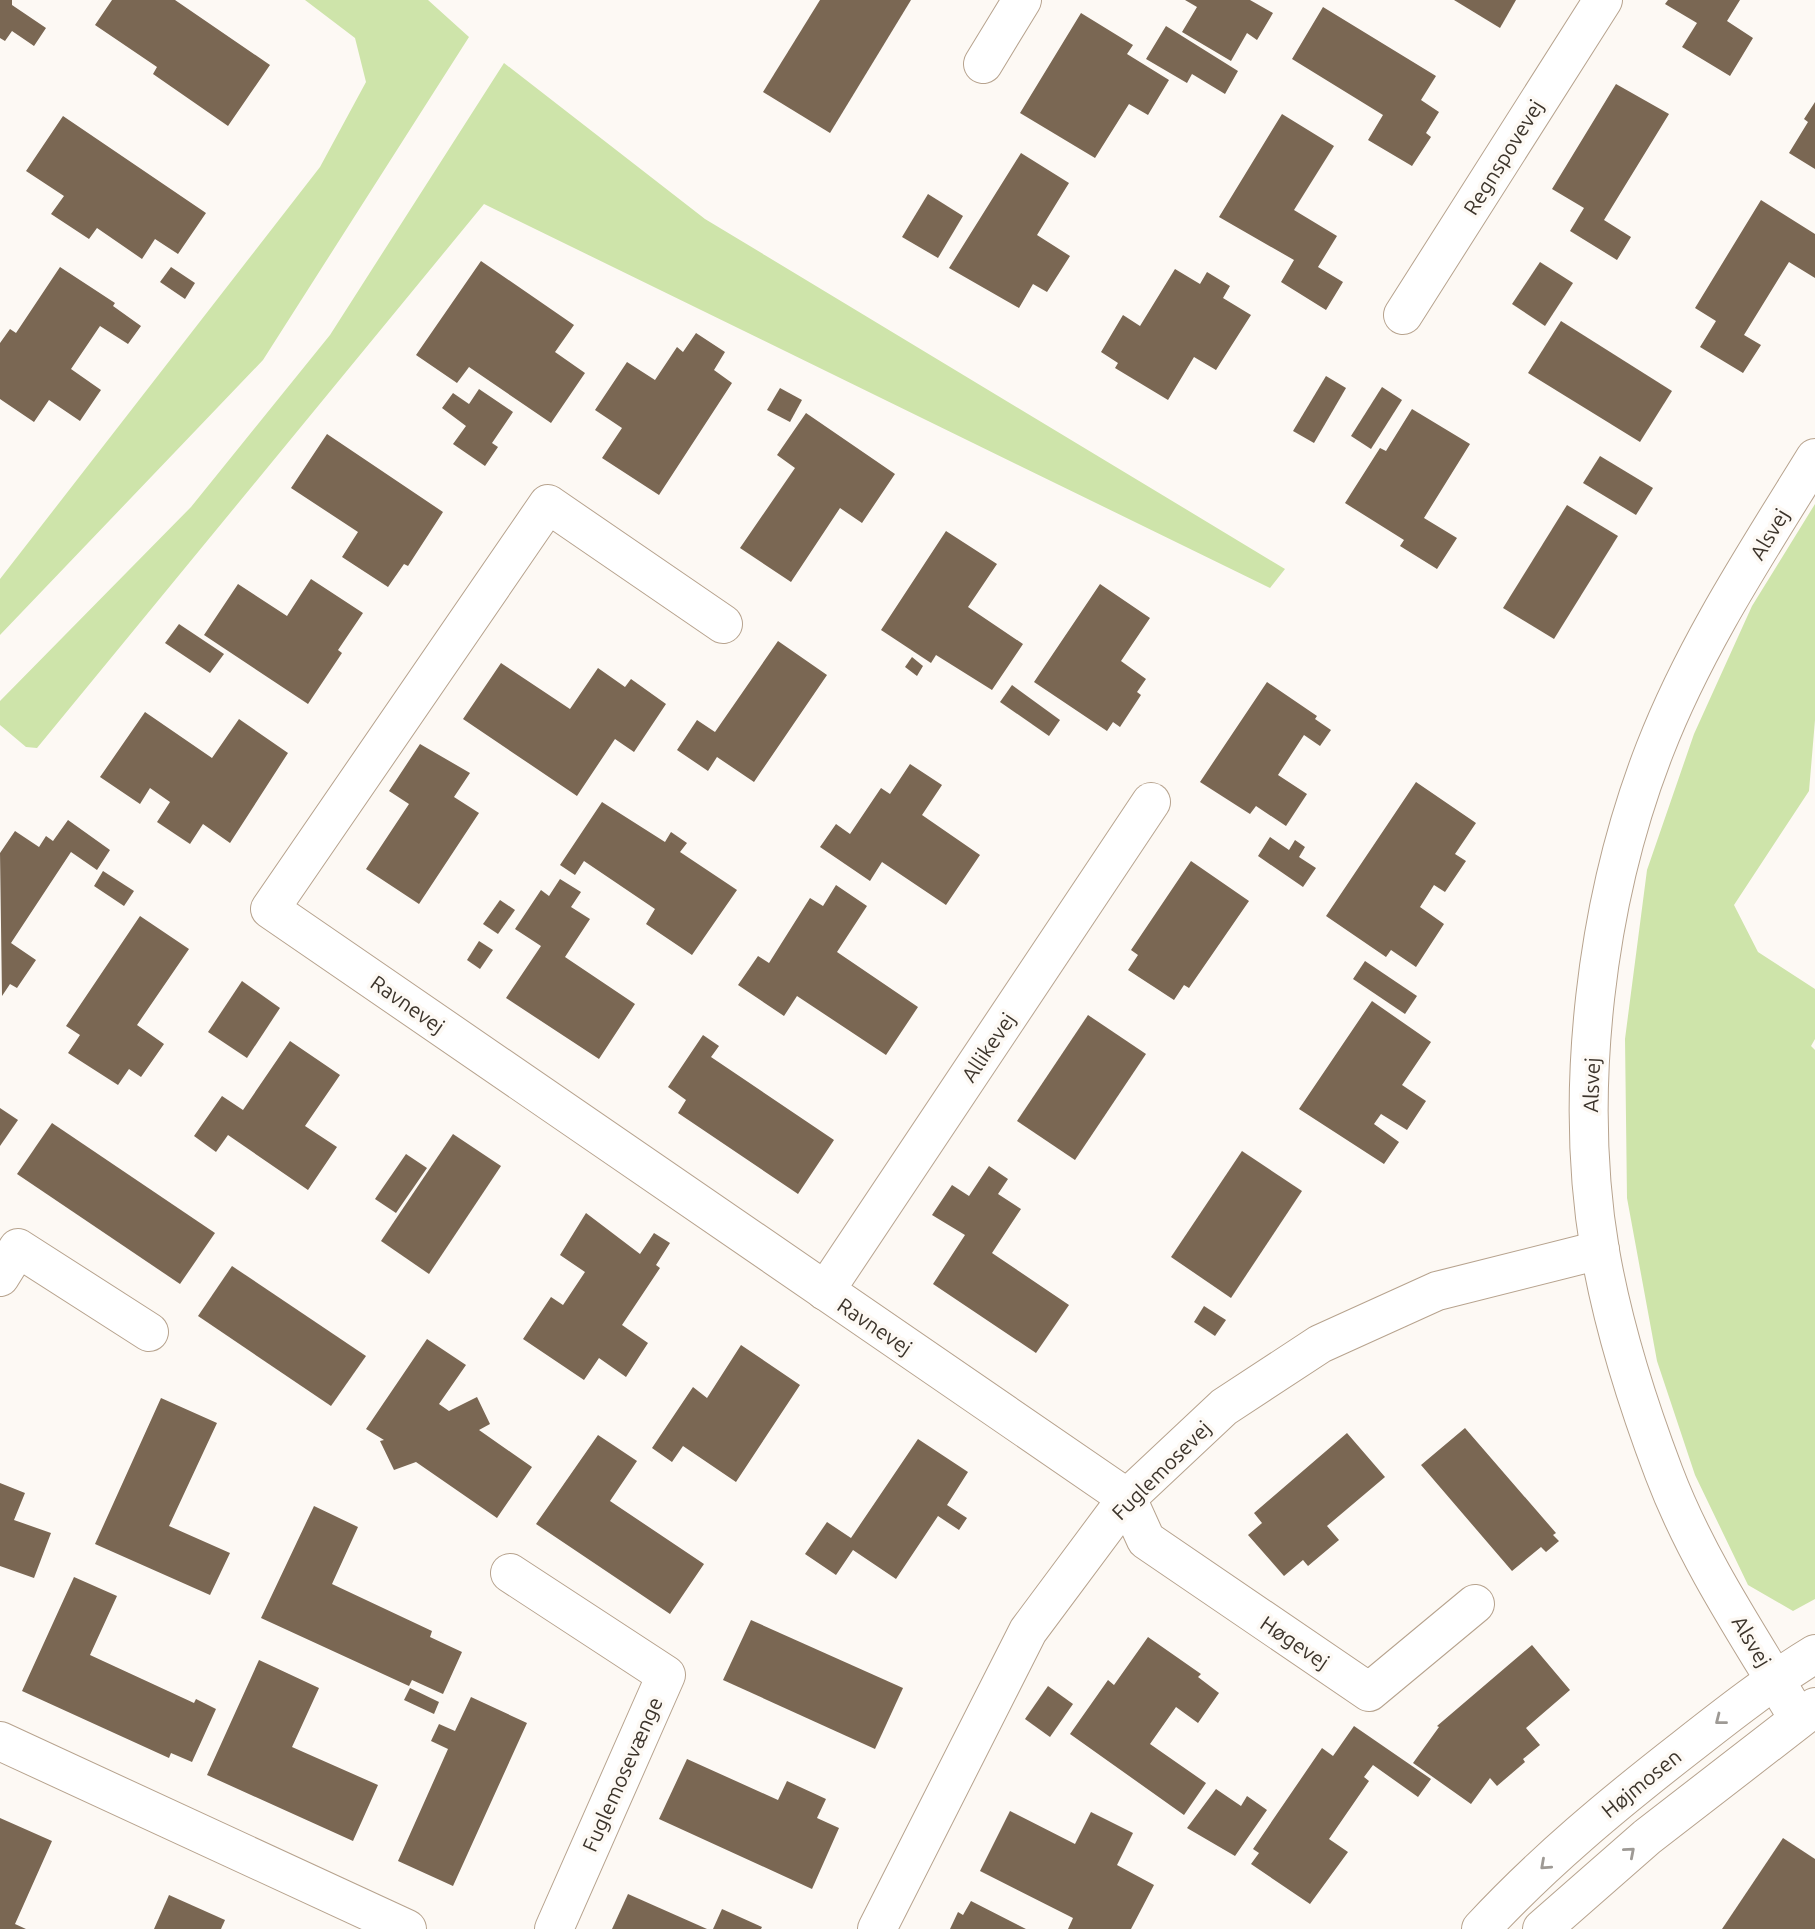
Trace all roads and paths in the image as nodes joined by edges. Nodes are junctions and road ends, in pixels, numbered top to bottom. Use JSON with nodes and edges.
{"nodes":[{"id":1,"x":1022,"y":0,"type":"edge"},
{"id":2,"x":1603,"y":0,"type":"edge"},
{"id":3,"x":983,"y":64,"type":"dead end"},
{"id":4,"x":1403,"y":315,"type":"dead end"},
{"id":5,"x":1815,"y":458,"type":"edge"},
{"id":6,"x":723,"y":624,"type":"dead end"},
{"id":7,"x":1151,"y":803,"type":"dead end"},
{"id":8,"x":1600,"y":1250,"type":"junction"},
{"id":9,"x":0,"y":1277,"type":"edge"},
{"id":10,"x":825,"y":1291,"type":"junction"},
{"id":11,"x":149,"y":1332,"type":"dead end"},
{"id":12,"x":1127,"y":1498,"type":"junction"},
{"id":13,"x":510,"y":1573,"type":"dead end"},
{"id":14,"x":1475,"y":1604,"type":"dead end"},
{"id":15,"x":1815,"y":1654,"type":"edge"},
{"id":16,"x":1774,"y":1678,"type":"junction"},
{"id":17,"x":1806,"y":1712,"type":"edge"},
{"id":18,"x":0,"y":1741,"type":"edge"},
{"id":19,"x":407,"y":1929,"type":"edge"},
{"id":20,"x":554,"y":1929,"type":"edge"},
{"id":21,"x":877,"y":1929,"type":"edge"},
{"id":22,"x":1480,"y":1929,"type":"edge"},
{"id":23,"x":1542,"y":1929,"type":"edge"}],
"edges":[{"from":1,"to":3,"type":"street"},
{"from":2,"to":4,"type":"street","name":"Regnspovevej"},
{"from":5,"to":8,"type":"street","name":"Alsvej"},
{"from":6,"to":10,"type":"street","name":"Ravnevej"},
{"from":7,"to":10,"type":"street","name":"Allikevej"},
{"from":8,"to":12,"type":"street","name":"Fuglemosevej"},
{"from":8,"to":16,"type":"street","name":"Alsvej"},
{"from":9,"to":11,"type":"street"},
{"from":10,"to":12,"type":"street","name":"Ravnevej"},
{"from":12,"to":14,"type":"street","name":"Høgevej"},
{"from":12,"to":21,"type":"street","name":"Fuglemosevej"},
{"from":13,"to":20,"type":"street","name":"Fuglemosevænge"},
{"from":15,"to":16,"type":"street","name":"Højmosen"},
{"from":16,"to":17,"type":"street","name":"Alsvej"},
{"from":16,"to":22,"type":"street","name":"Højmosen","one_way":true},
{"from":23,"to":17,"type":"street","one_way":true},
{"from":18,"to":19,"type":"street"}]}
